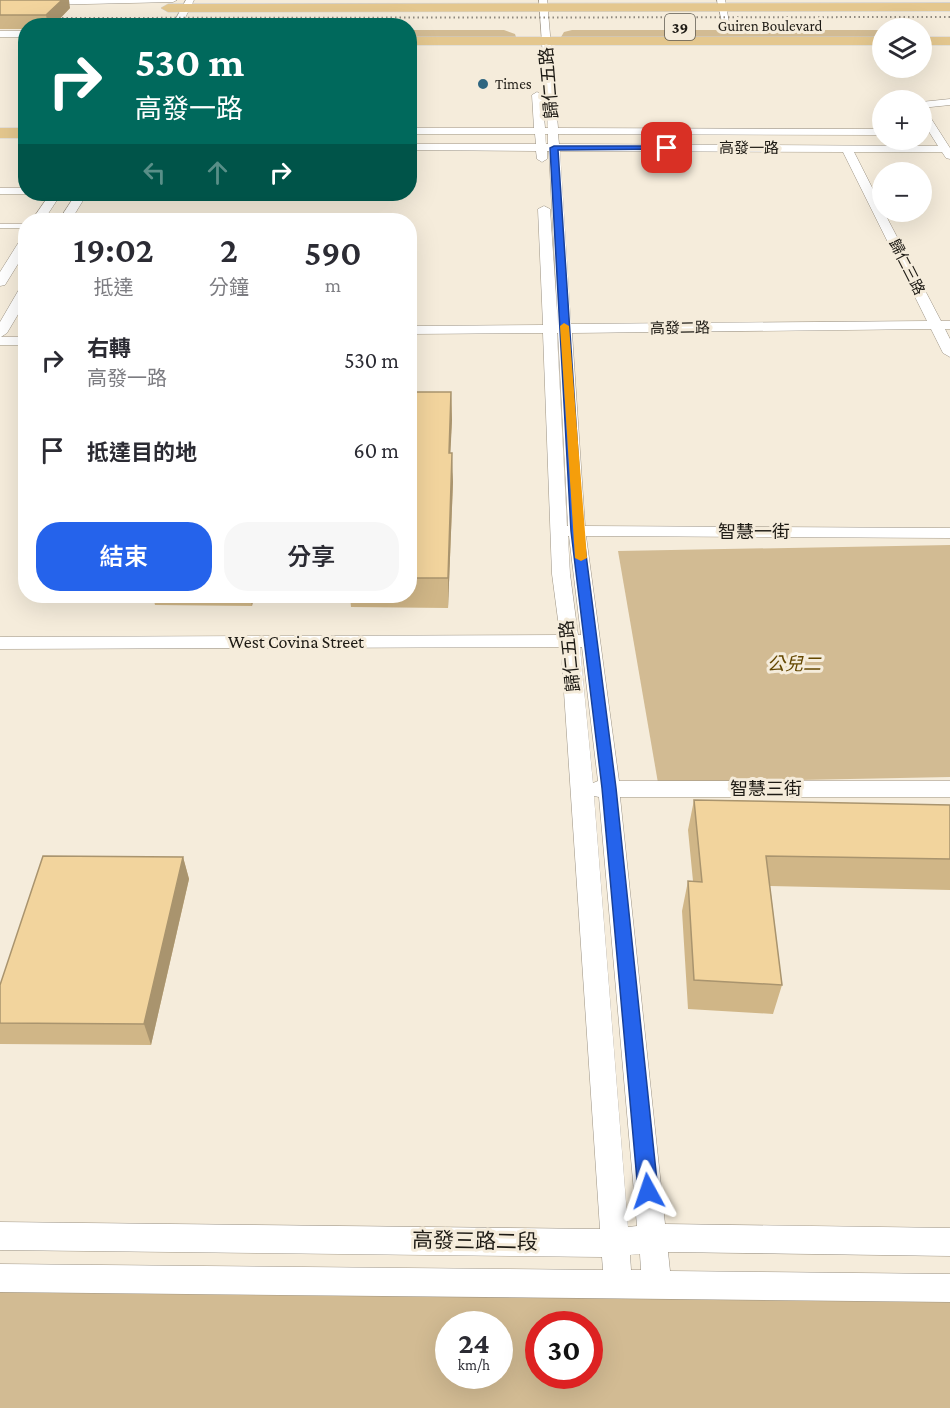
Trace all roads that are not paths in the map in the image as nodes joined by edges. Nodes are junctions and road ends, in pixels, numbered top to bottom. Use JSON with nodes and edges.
{"nodes":[{"id":1,"x":777,"y":0,"type":"edge"},
{"id":2,"x":0,"y":3,"type":"edge"},
{"id":3,"x":188,"y":3,"type":"edge"},
{"id":4,"x":365,"y":3,"type":"edge"},
{"id":5,"x":722,"y":3,"type":"edge"},
{"id":6,"x":169,"y":6,"type":"edge"},
{"id":7,"x":950,"y":7,"type":"edge"},
{"id":8,"x":180,"y":18,"type":"edge"},
{"id":9,"x":537,"y":19,"type":"edge"},
{"id":10,"x":733,"y":26,"type":"joint"},
{"id":11,"x":417,"y":28,"type":"edge"},
{"id":12,"x":0,"y":34,"type":"edge"},
{"id":13,"x":18,"y":34,"type":"edge"},
{"id":14,"x":417,"y":40,"type":"edge"},
{"id":15,"x":872,"y":40,"type":"edge"},
{"id":16,"x":932,"y":41,"type":"edge"},
{"id":17,"x":950,"y":41,"type":"edge"},
{"id":18,"x":536,"y":86,"type":"dead end"},
{"id":19,"x":950,"y":102,"type":"edge"},
{"id":20,"x":932,"y":104,"type":"edge"},
{"id":21,"x":932,"y":129,"type":"edge"},
{"id":22,"x":417,"y":131,"type":"edge"},
{"id":23,"x":540,"y":131,"type":"junction"},
{"id":24,"x":554,"y":131,"type":"junction"},
{"id":25,"x":872,"y":132,"type":"edge"},
{"id":26,"x":934,"y":132,"type":"joint"},
{"id":27,"x":0,"y":133,"type":"edge"},
{"id":28,"x":18,"y":133,"type":"edge"},
{"id":29,"x":0,"y":142,"type":"edge"},
{"id":30,"x":18,"y":142,"type":"edge"},
{"id":31,"x":417,"y":147,"type":"edge"},
{"id":32,"x":542,"y":148,"type":"junction"},
{"id":33,"x":554,"y":148,"type":"junction"},
{"id":34,"x":847,"y":149,"type":"junction"},
{"id":35,"x":948,"y":152,"type":"edge"},
{"id":36,"x":543,"y":171,"type":"dead end"},
{"id":37,"x":18,"y":191,"type":"edge"},
{"id":38,"x":0,"y":192,"type":"edge"},
{"id":39,"x":544,"y":194,"type":"dead end"},
{"id":40,"x":0,"y":226,"type":"edge"},
{"id":41,"x":18,"y":226,"type":"edge"},
{"id":42,"x":18,"y":249,"type":"edge"},
{"id":43,"x":5,"y":263,"type":"edge"},
{"id":44,"x":0,"y":282,"type":"edge"},
{"id":45,"x":18,"y":302,"type":"edge"},
{"id":46,"x":417,"y":330,"type":"edge"},
{"id":47,"x":944,"y":330,"type":"edge"},
{"id":48,"x":18,"y":331,"type":"edge"},
{"id":49,"x":0,"y":332,"type":"edge"},
{"id":50,"x":557,"y":334,"type":"junction"},
{"id":51,"x":417,"y":338,"type":"edge"},
{"id":52,"x":18,"y":340,"type":"edge"},
{"id":53,"x":0,"y":341,"type":"edge"},
{"id":54,"x":950,"y":353,"type":"edge"},
{"id":55,"x":568,"y":531,"type":"junction"},
{"id":56,"x":950,"y":533,"type":"edge"},
{"id":57,"x":570,"y":641,"type":"junction"},
{"id":58,"x":592,"y":641,"type":"junction"},
{"id":59,"x":0,"y":643,"type":"edge"},
{"id":60,"x":609,"y":788,"type":"junction"},
{"id":61,"x":950,"y":789,"type":"edge"},
{"id":62,"x":583,"y":790,"type":"junction"},
{"id":63,"x":0,"y":1236,"type":"edge"},
{"id":64,"x":653,"y":1238,"type":"junction"},
{"id":65,"x":950,"y":1242,"type":"edge"},
{"id":66,"x":613,"y":1243,"type":"junction"},
{"id":67,"x":0,"y":1278,"type":"edge"},
{"id":68,"x":618,"y":1284,"type":"junction"},
{"id":69,"x":657,"y":1285,"type":"junction"},
{"id":70,"x":950,"y":1288,"type":"edge"}],
"edges":[{"from":1,"to":5,"type":"main road","name":"Guiren Boulevard","number":"39"},
{"from":2,"to":6,"type":"street","name":"Guiren Boulevard"},
{"from":3,"to":4,"type":"main road","name":"Guiren Boulevard","number":"39"},
{"from":3,"to":6,"type":"main road","name":"Guiren Boulevard","number":"39"},
{"from":3,"to":8,"type":"street"},
{"from":4,"to":9,"type":"main road","name":"Guiren Boulevard","number":"39"},
{"from":5,"to":7,"type":"main road","name":"Guiren Boulevard","number":"39"},
{"from":5,"to":9,"type":"main road","name":"Guiren Boulevard","number":"39"},
{"from":5,"to":10,"type":"street"},
{"from":9,"to":10,"type":"main road","name":"Guiren Boulevard","number":"39"},
{"from":9,"to":11,"type":"main road","name":"Guiren Boulevard","number":"39"},
{"from":9,"to":14,"type":"main road","name":"Guiren Boulevard","number":"39"},
{"from":9,"to":15,"type":"main road","name":"Guiren Boulevard","number":"39"},
{"from":9,"to":24,"type":"street","name":"歸仁五路"},
{"from":12,"to":13,"type":"street"},
{"from":16,"to":17,"type":"main road"},
{"from":18,"to":23,"type":"street","name":"歸仁五路"},
{"from":19,"to":20,"type":"street"},
{"from":21,"to":26,"type":"street"},
{"from":22,"to":23,"type":"street","name":"高發一路"},
{"from":23,"to":24,"type":"street","name":"高發一路"},
{"from":23,"to":32,"type":"street","name":"歸仁五路"},
{"from":24,"to":25,"type":"street","name":"高發一路"},
{"from":24,"to":33,"type":"street","name":"歸仁五路"},
{"from":26,"to":35,"type":"street"},
{"from":27,"to":28,"type":"main road"},
{"from":29,"to":30,"type":"main road"},
{"from":31,"to":32,"type":"street","name":"高發一路"},
{"from":32,"to":33,"type":"street","name":"高發一路"},
{"from":32,"to":36,"type":"street","name":"歸仁五路"},
{"from":33,"to":34,"type":"street","name":"高發一路"},
{"from":33,"to":50,"type":"street","name":"歸仁五路"},
{"from":34,"to":35,"type":"street","name":"高發一路"},
{"from":34,"to":47,"type":"street","name":"歸仁三路"},
{"from":37,"to":38,"type":"street"},
{"from":39,"to":50,"type":"street","name":"歸仁五路"},
{"from":40,"to":41,"type":"lane"},
{"from":42,"to":43,"type":"street"},
{"from":43,"to":44,"type":"street"},
{"from":45,"to":49,"type":"street"},
{"from":46,"to":50,"type":"street","name":"高發二路"},
{"from":47,"to":50,"type":"street","name":"高發二路"},
{"from":47,"to":54,"type":"street","name":"歸仁三路"},
{"from":48,"to":49,"type":"street"},
{"from":50,"to":51,"type":"street","name":"高發二路"},
{"from":50,"to":55,"type":"street","name":"歸仁五路"},
{"from":52,"to":53,"type":"street"},
{"from":55,"to":56,"type":"street","name":"智慧一街"},
{"from":55,"to":57,"type":"street","name":"歸仁五路"},
{"from":55,"to":58,"type":"street","name":"歸仁五路"},
{"from":57,"to":58,"type":"street","name":"West Covina Street"},
{"from":57,"to":59,"type":"street","name":"West Covina Street"},
{"from":57,"to":62,"type":"street","name":"歸仁五路"},
{"from":58,"to":60,"type":"street","name":"歸仁五路"},
{"from":60,"to":61,"type":"street","name":"智慧三街"},
{"from":60,"to":62,"type":"street","name":"智慧三街"},
{"from":60,"to":64,"type":"street","name":"歸仁五路"},
{"from":62,"to":66,"type":"street","name":"歸仁五路"},
{"from":63,"to":66,"type":"street","name":"高發三路二段"},
{"from":64,"to":65,"type":"street","name":"高發三路二段"},
{"from":64,"to":66,"type":"street","name":"高發三路二段"},
{"from":64,"to":69,"type":"street","name":"歸仁五路"},
{"from":66,"to":68,"type":"street","name":"歸仁五路"},
{"from":67,"to":68,"type":"street"},
{"from":68,"to":69,"type":"street"},
{"from":69,"to":70,"type":"street"}]}
